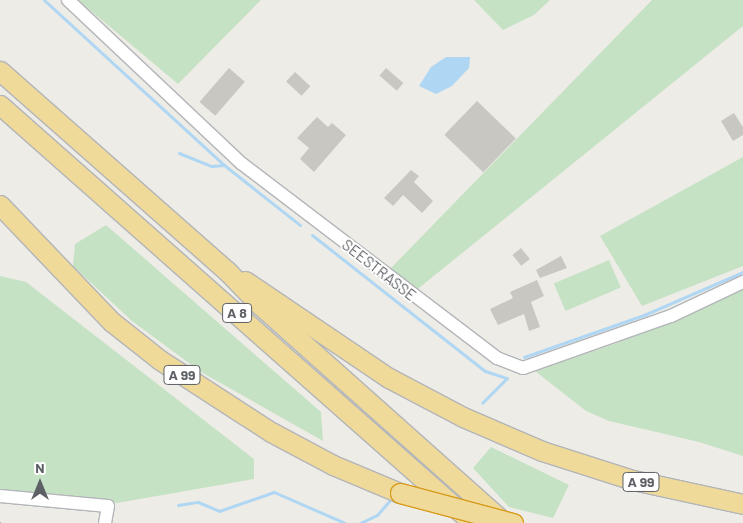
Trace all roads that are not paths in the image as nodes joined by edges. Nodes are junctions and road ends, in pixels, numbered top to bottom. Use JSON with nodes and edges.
{"nodes":[{"id":1,"x":68,"y":0,"type":"edge"},
{"id":2,"x":0,"y":71,"type":"edge"},
{"id":3,"x":0,"y":106,"type":"edge"},
{"id":4,"x":0,"y":205,"type":"edge"},
{"id":5,"x":227,"y":271,"type":"junction"},
{"id":6,"x":743,"y":282,"type":"edge"},
{"id":7,"x":0,"y":496,"type":"edge"},
{"id":8,"x":743,"y":504,"type":"edge"},
{"id":9,"x":105,"y":523,"type":"edge"},
{"id":10,"x":473,"y":523,"type":"edge"},
{"id":11,"x":505,"y":523,"type":"edge"},
{"id":12,"x":513,"y":523,"type":"edge"}],
"edges":[{"from":1,"to":6,"type":"street","name":"SEESTRASSE"},
{"from":2,"to":5,"type":"highway","number":"A 8"},
{"from":3,"to":10,"type":"highway","number":"A 8"},
{"from":4,"to":12,"type":"highway","number":"A 99","bridge":true},
{"from":5,"to":8,"type":"highway","number":"A 99"},
{"from":5,"to":11,"type":"highway","number":"A 8"},
{"from":7,"to":9,"type":"street"}]}
